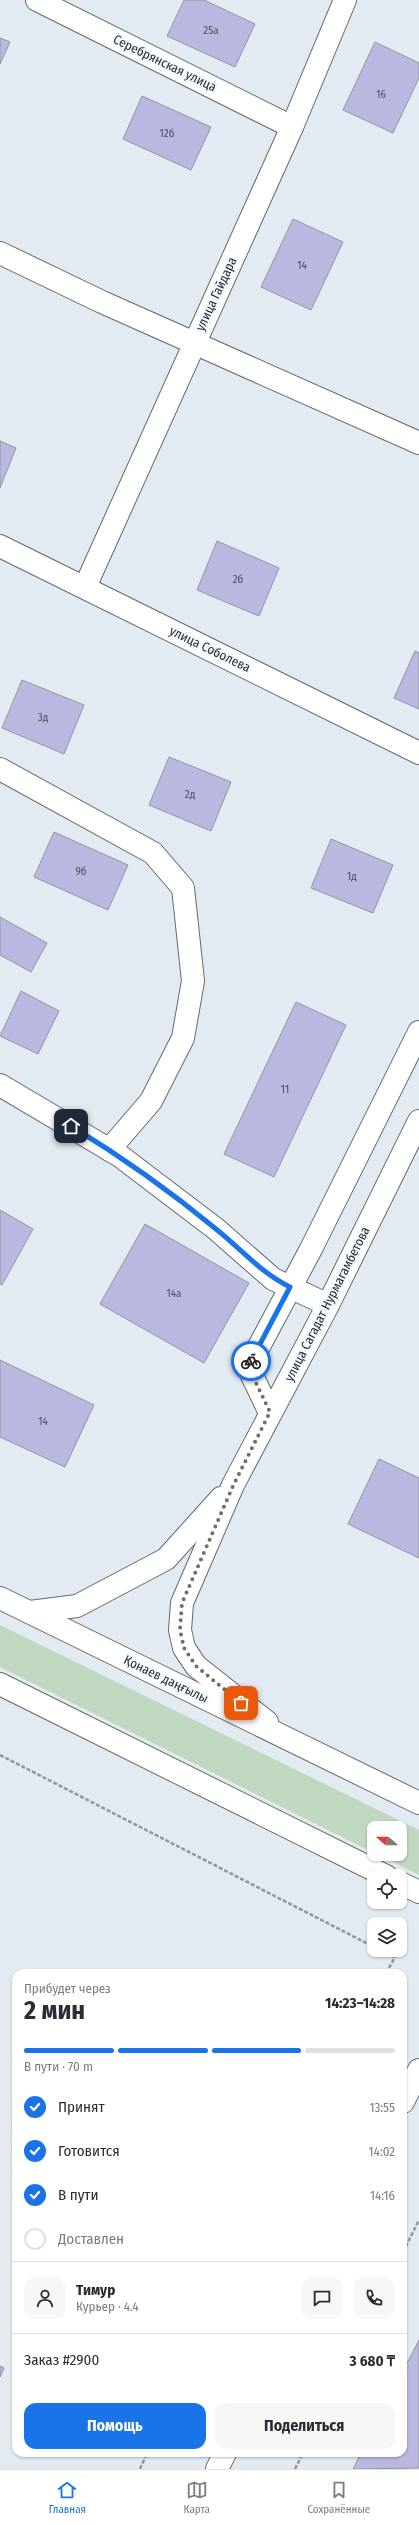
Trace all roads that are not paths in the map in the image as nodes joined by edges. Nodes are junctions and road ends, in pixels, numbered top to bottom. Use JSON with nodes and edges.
{"nodes":[{"id":1,"x":37,"y":0,"type":"edge"},
{"id":2,"x":345,"y":0,"type":"edge"},
{"id":3,"x":292,"y":127,"type":"junction"},
{"id":4,"x":0,"y":253,"type":"edge"},
{"id":5,"x":194,"y":341,"type":"junction"},
{"id":6,"x":419,"y":443,"type":"edge"},
{"id":7,"x":0,"y":546,"type":"edge"},
{"id":8,"x":85,"y":588,"type":"junction"},
{"id":9,"x":419,"y":753,"type":"edge"},
{"id":10,"x":0,"y":769,"type":"edge"},
{"id":11,"x":419,"y":1032,"type":"edge"},
{"id":12,"x":0,"y":1085,"type":"edge"},
{"id":13,"x":419,"y":1121,"type":"edge"},
{"id":14,"x":109,"y":1150,"type":"junction"},
{"id":15,"x":290,"y":1287,"type":"junction"},
{"id":16,"x":328,"y":1305,"type":"junction"},
{"id":17,"x":270,"y":1412,"type":"junction"},
{"id":18,"x":233,"y":1486,"type":"junction"},
{"id":19,"x":0,"y":1598,"type":"edge"},
{"id":20,"x":30,"y":1612,"type":"junction"},
{"id":21,"x":0,"y":1684,"type":"edge"},
{"id":22,"x":294,"y":1742,"type":"junction"},
{"id":23,"x":419,"y":1802,"type":"edge"},
{"id":24,"x":372,"y":1869,"type":"edge"},
{"id":25,"x":407,"y":1886,"type":"edge"},
{"id":26,"x":419,"y":1892,"type":"edge"},
{"id":27,"x":419,"y":2070,"type":"edge"},
{"id":28,"x":407,"y":2094,"type":"edge"},
{"id":29,"x":223,"y":2457,"type":"edge"},
{"id":30,"x":217,"y":2469,"type":"edge"}],
"edges":[{"from":1,"to":3,"type":"street","name":"Серебрянская улица"},
{"from":2,"to":3,"type":"street","name":"улица Гайдара"},
{"from":3,"to":5,"type":"street","name":"улица Гайдара"},
{"from":4,"to":5,"type":"street"},
{"from":5,"to":6,"type":"street"},
{"from":5,"to":8,"type":"street","name":"улица Гайдара"},
{"from":7,"to":8,"type":"street","name":"улица Соболева"},
{"from":8,"to":9,"type":"street","name":"улица Соболева"},
{"from":10,"to":14,"type":"street"},
{"from":11,"to":15,"type":"street"},
{"from":12,"to":14,"type":"street"},
{"from":13,"to":16,"type":"street","name":"улица Сагадат Нурмагамбетова"},
{"from":14,"to":15,"type":"street"},
{"from":15,"to":16,"type":"street"},
{"from":15,"to":17,"type":"street"},
{"from":16,"to":17,"type":"street","name":"улица Сагадат Нурмагамбетова"},
{"from":17,"to":18,"type":"street","name":"улица Сагадат Нурмагамбетова"},
{"from":18,"to":20,"type":"street","name":"улица Сагадат Нурмагамбетова"},
{"from":18,"to":22,"type":"street","name":"улица Сагадат Нурмагамбетова"},
{"from":19,"to":20,"type":"street","name":"Қонаев даңғылы"},
{"from":20,"to":22,"type":"street","name":"Қонаев даңғылы"},
{"from":21,"to":24,"type":"street"},
{"from":22,"to":23,"type":"street","name":"Қонаев даңғылы"},
{"from":25,"to":26,"type":"street"},
{"from":27,"to":28,"type":"street"},
{"from":29,"to":30,"type":"street"}]}
